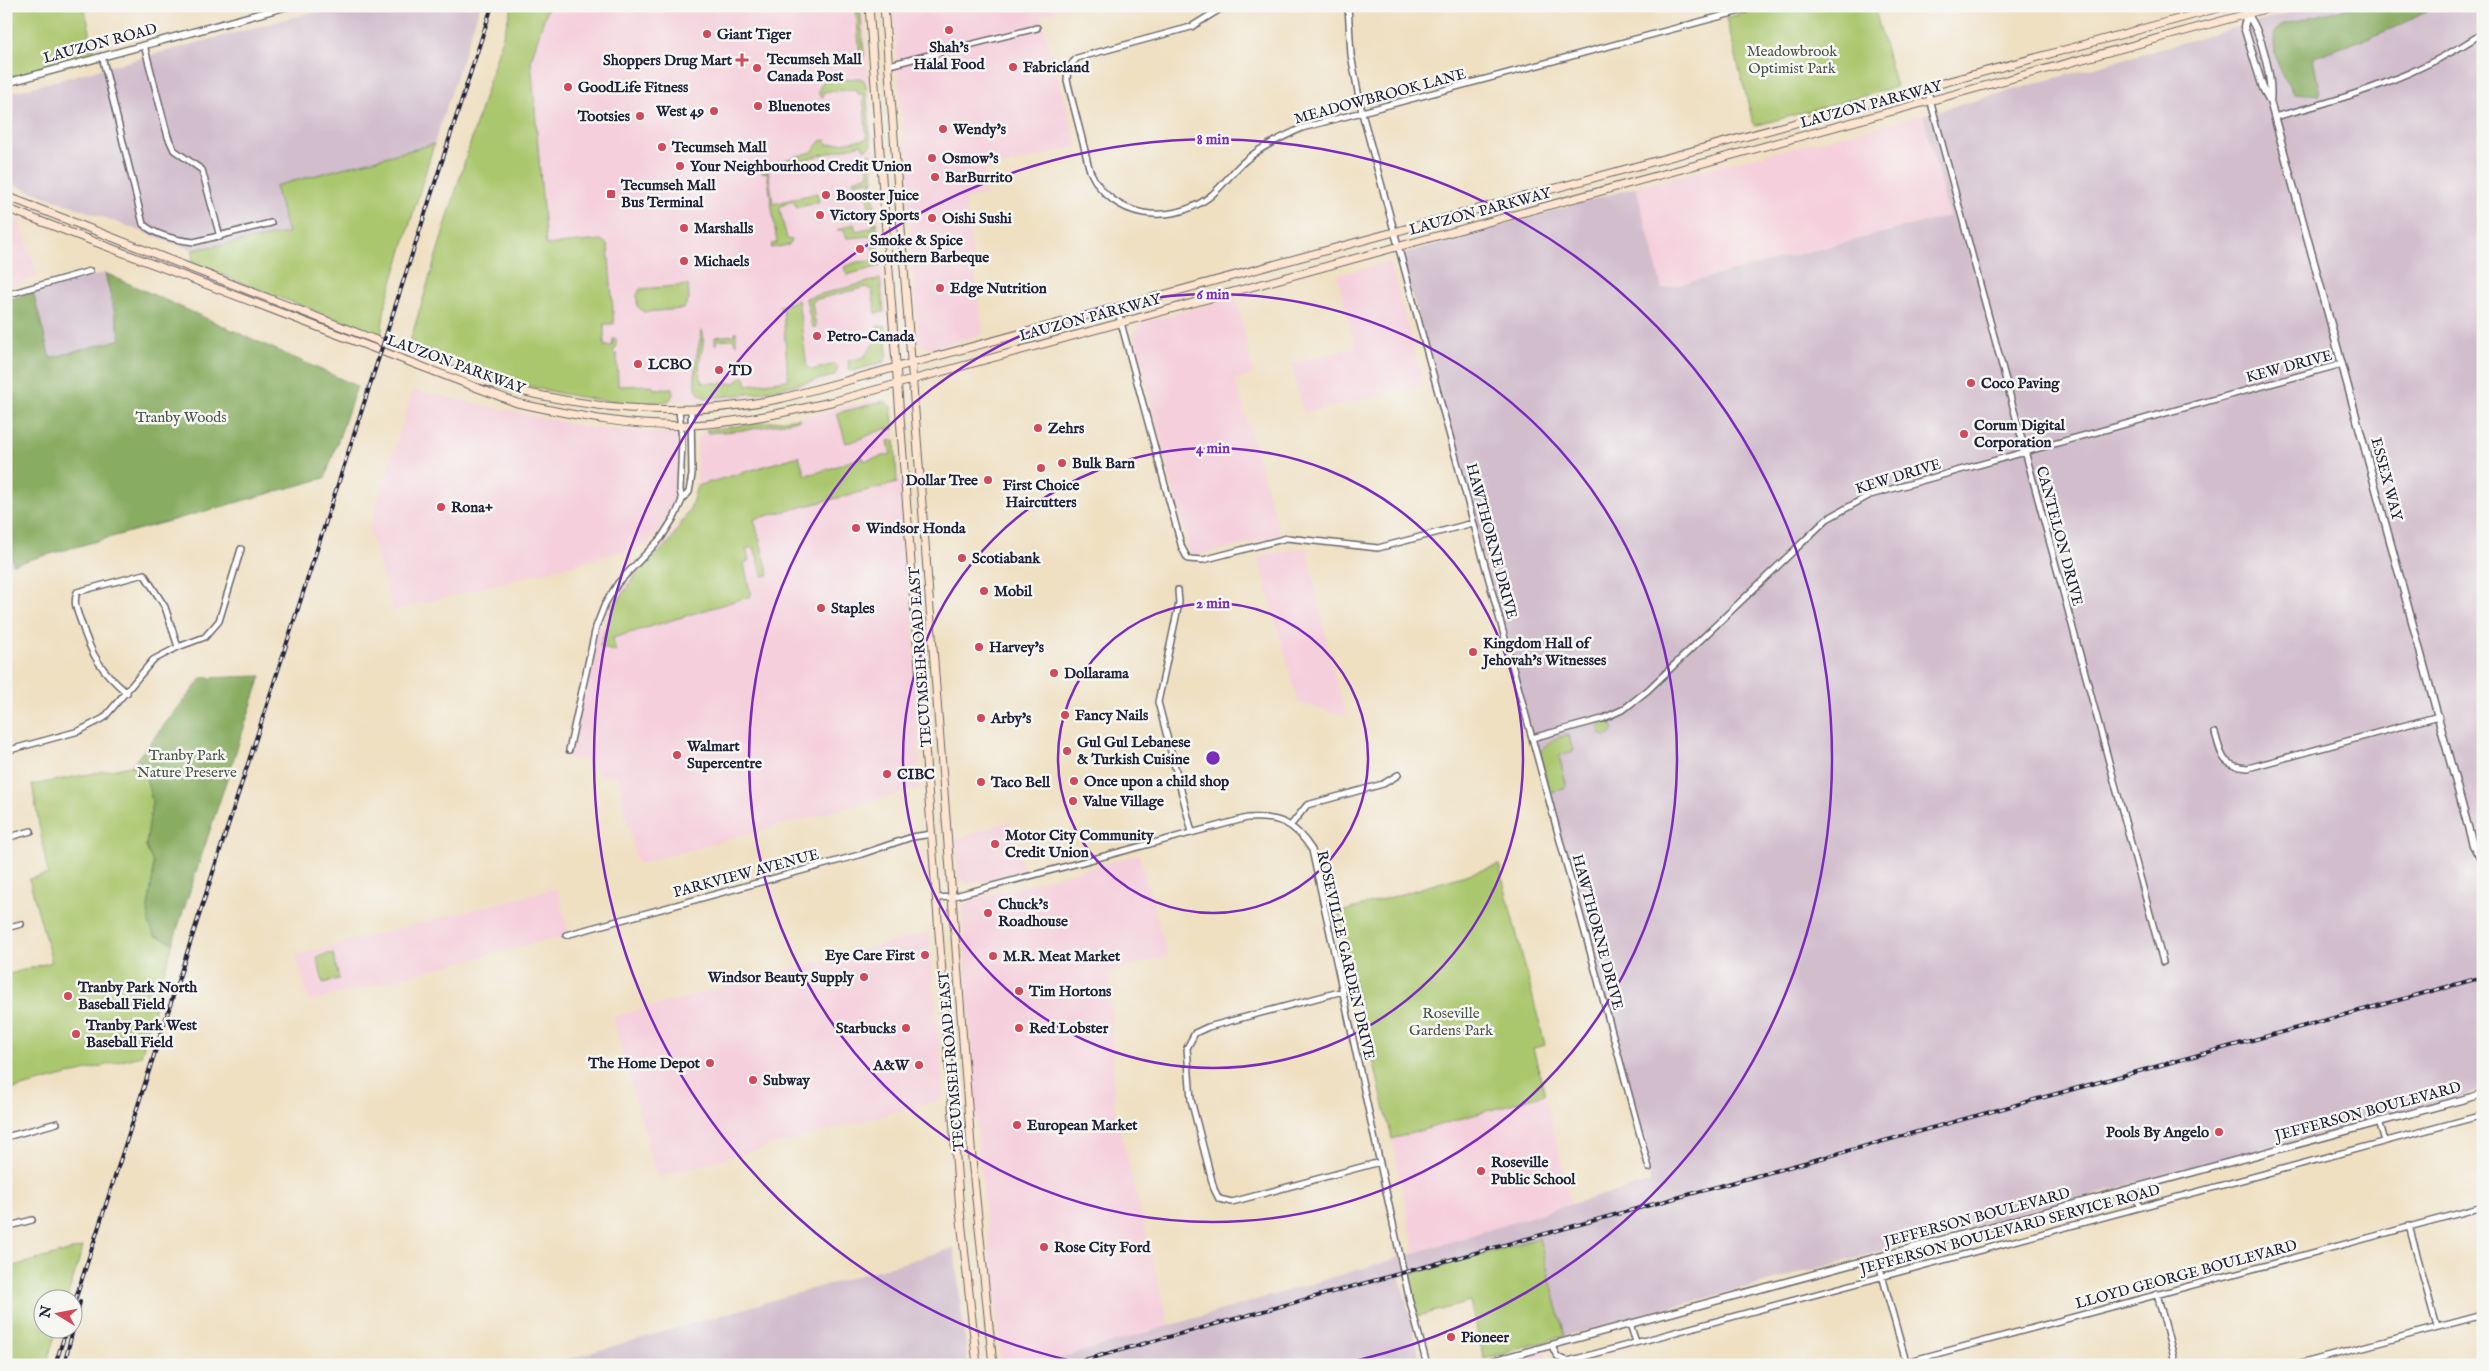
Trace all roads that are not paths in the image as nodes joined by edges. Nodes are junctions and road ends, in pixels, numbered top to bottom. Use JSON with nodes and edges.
{"nodes":[{"id":1,"x":288,"y":6,"type":"edge"},
{"id":2,"x":869,"y":6,"type":"edge"},
{"id":3,"x":884,"y":6,"type":"edge"},
{"id":4,"x":1224,"y":6,"type":"edge"},
{"id":5,"x":1348,"y":6,"type":"edge"},
{"id":6,"x":1758,"y":6,"type":"edge"},
{"id":7,"x":2226,"y":6,"type":"edge"},
{"id":8,"x":2276,"y":6,"type":"edge"},
{"id":9,"x":2246,"y":10,"type":"edge"},
{"id":10,"x":1037,"y":28,"type":"dead end"},
{"id":11,"x":2483,"y":33,"type":"edge"},
{"id":12,"x":144,"y":45,"type":"junction"},
{"id":13,"x":102,"y":56,"type":"junction"},
{"id":14,"x":889,"y":64,"type":"junction"},
{"id":15,"x":6,"y":83,"type":"edge"},
{"id":16,"x":1927,"y":88,"type":"junction"},
{"id":17,"x":2270,"y":101,"type":"junction"},
{"id":18,"x":1931,"y":102,"type":"junction"},
{"id":19,"x":1362,"y":113,"type":"junction"},
{"id":20,"x":2274,"y":117,"type":"junction"},
{"id":21,"x":6,"y":184,"type":"edge"},
{"id":22,"x":6,"y":197,"type":"edge"},
{"id":23,"x":6,"y":208,"type":"edge"},
{"id":24,"x":271,"y":223,"type":"dead end"},
{"id":25,"x":1395,"y":232,"type":"junction"},
{"id":26,"x":220,"y":236,"type":"junction"},
{"id":27,"x":1399,"y":247,"type":"junction"},
{"id":28,"x":90,"y":271,"type":"dead end"},
{"id":29,"x":6,"y":295,"type":"edge"},
{"id":30,"x":1117,"y":308,"type":"junction"},
{"id":31,"x":1121,"y":323,"type":"junction"},
{"id":32,"x":912,"y":364,"type":"junction"},
{"id":33,"x":2342,"y":364,"type":"junction"},
{"id":34,"x":896,"y":368,"type":"junction"},
{"id":35,"x":914,"y":379,"type":"junction"},
{"id":36,"x":898,"y":383,"type":"junction"},
{"id":37,"x":679,"y":410,"type":"junction"},
{"id":38,"x":692,"y":410,"type":"junction"},
{"id":39,"x":680,"y":424,"type":"junction"},
{"id":40,"x":692,"y":425,"type":"junction"},
{"id":41,"x":2024,"y":452,"type":"junction"},
{"id":42,"x":682,"y":500,"type":"junction"},
{"id":43,"x":1474,"y":523,"type":"junction"},
{"id":44,"x":241,"y":549,"type":"dead end"},
{"id":45,"x":1178,"y":590,"type":"dead end"},
{"id":46,"x":178,"y":647,"type":"junction"},
{"id":47,"x":127,"y":693,"type":"junction"},
{"id":48,"x":2439,"y":716,"type":"junction"},
{"id":49,"x":2214,"y":733,"type":"dead end"},
{"id":50,"x":1532,"y":738,"type":"junction"},
{"id":51,"x":569,"y":750,"type":"dead end"},
{"id":52,"x":6,"y":751,"type":"edge"},
{"id":53,"x":1398,"y":775,"type":"dead end"},
{"id":54,"x":1291,"y":825,"type":"junction"},
{"id":55,"x":31,"y":831,"type":"dead end"},
{"id":56,"x":1192,"y":832,"type":"junction"},
{"id":57,"x":932,"y":834,"type":"junction"},
{"id":58,"x":6,"y":838,"type":"edge"},
{"id":59,"x":2483,"y":863,"type":"edge"},
{"id":60,"x":951,"y":896,"type":"junction"},
{"id":61,"x":937,"y":898,"type":"junction"},
{"id":62,"x":21,"y":924,"type":"dead end"},
{"id":63,"x":6,"y":928,"type":"edge"},
{"id":64,"x":566,"y":935,"type":"dead end"},
{"id":65,"x":2163,"y":962,"type":"dead end"},
{"id":66,"x":1342,"y":991,"type":"junction"},
{"id":67,"x":2483,"y":1094,"type":"edge"},
{"id":68,"x":2483,"y":1115,"type":"edge"},
{"id":69,"x":2379,"y":1121,"type":"junction"},
{"id":70,"x":57,"y":1123,"type":"dead end"},
{"id":71,"x":6,"y":1136,"type":"edge"},
{"id":72,"x":2385,"y":1142,"type":"junction"},
{"id":73,"x":1380,"y":1162,"type":"junction"},
{"id":74,"x":1649,"y":1168,"type":"dead end"},
{"id":75,"x":2135,"y":1187,"type":"junction"},
{"id":76,"x":2483,"y":1207,"type":"edge"},
{"id":77,"x":2139,"y":1208,"type":"junction"},
{"id":78,"x":32,"y":1220,"type":"dead end"},
{"id":79,"x":2410,"y":1226,"type":"junction"},
{"id":80,"x":6,"y":1227,"type":"edge"},
{"id":81,"x":1877,"y":1257,"type":"junction"},
{"id":82,"x":1882,"y":1276,"type":"junction"},
{"id":83,"x":2158,"y":1294,"type":"junction"},
{"id":84,"x":2483,"y":1315,"type":"edge"},
{"id":85,"x":1630,"y":1324,"type":"junction"},
{"id":86,"x":2437,"y":1327,"type":"junction"},
{"id":87,"x":1636,"y":1342,"type":"junction"},
{"id":88,"x":1552,"y":1345,"type":"junction"},
{"id":89,"x":1906,"y":1362,"type":"junction"},
{"id":90,"x":977,"y":1365,"type":"edge"},
{"id":91,"x":993,"y":1365,"type":"edge"},
{"id":92,"x":1427,"y":1365,"type":"edge"},
{"id":93,"x":1478,"y":1365,"type":"edge"},
{"id":94,"x":1895,"y":1365,"type":"edge"},
{"id":95,"x":2176,"y":1365,"type":"edge"},
{"id":96,"x":2296,"y":1365,"type":"edge"}],
"edges":[{"from":1,"to":12,"type":"street","name":"LAUZON ROAD"},
{"from":2,"to":34,"type":"main road","name":"TECUMSEH ROAD EAST"},
{"from":3,"to":14,"type":"main road","name":"TECUMSEH ROAD EAST"},
{"from":4,"to":19,"type":"street","name":"MEADOWBROOK LANE"},
{"from":5,"to":19,"type":"street","name":"HAWTHORNE DRIVE"},
{"from":6,"to":19,"type":"street","name":"MEADOWBROOK LANE"},
{"from":7,"to":16,"type":"main road","name":"LAUZON PARKWAY"},
{"from":8,"to":9,"type":"main road","name":"LAUZON PARKWAY"},
{"from":9,"to":17,"type":"street","name":"ESSEX WAY"},
{"from":9,"to":17,"type":"street","name":"ESSEX WAY"},
{"from":9,"to":18,"type":"main road","name":"LAUZON PARKWAY"},
{"from":10,"to":14,"type":"street"},
{"from":11,"to":20,"type":"street"},
{"from":12,"to":13,"type":"street","name":"LAUZON ROAD"},
{"from":12,"to":26,"type":"street"},
{"from":13,"to":15,"type":"street","name":"LAUZON ROAD"},
{"from":13,"to":26,"type":"street"},
{"from":14,"to":32,"type":"main road","name":"TECUMSEH ROAD EAST"},
{"from":16,"to":18,"type":"street","name":"CANTELON DRIVE"},
{"from":16,"to":25,"type":"main road","name":"LAUZON PARKWAY"},
{"from":17,"to":20,"type":"street","name":"ESSEX WAY"},
{"from":18,"to":27,"type":"main road","name":"LAUZON PARKWAY"},
{"from":18,"to":41,"type":"street","name":"CANTELON DRIVE"},
{"from":19,"to":25,"type":"street","name":"HAWTHORNE DRIVE"},
{"from":20,"to":33,"type":"street","name":"ESSEX WAY"},
{"from":21,"to":22,"type":"main road"},
{"from":22,"to":37,"type":"main road","name":"LAUZON PARKWAY"},
{"from":23,"to":39,"type":"main road","name":"LAUZON PARKWAY"},
{"from":24,"to":26,"type":"street"},
{"from":25,"to":27,"type":"street","name":"HAWTHORNE DRIVE"},
{"from":25,"to":30,"type":"main road","name":"LAUZON PARKWAY"},
{"from":27,"to":31,"type":"main road","name":"LAUZON PARKWAY"},
{"from":27,"to":43,"type":"street","name":"HAWTHORNE DRIVE"},
{"from":28,"to":29,"type":"street"},
{"from":30,"to":31,"type":"street"},
{"from":30,"to":32,"type":"main road","name":"LAUZON PARKWAY"},
{"from":31,"to":35,"type":"main road","name":"LAUZON PARKWAY"},
{"from":31,"to":43,"type":"street"},
{"from":32,"to":34,"type":"main road","name":"LAUZON PARKWAY"},
{"from":32,"to":35,"type":"main road","name":"TECUMSEH ROAD EAST"},
{"from":33,"to":41,"type":"street","name":"KEW DRIVE"},
{"from":33,"to":48,"type":"street","name":"ESSEX WAY"},
{"from":34,"to":36,"type":"main road","name":"TECUMSEH ROAD EAST"},
{"from":34,"to":38,"type":"main road","name":"LAUZON PARKWAY"},
{"from":35,"to":36,"type":"main road","name":"LAUZON PARKWAY"},
{"from":35,"to":60,"type":"main road","name":"TECUMSEH ROAD EAST"},
{"from":36,"to":40,"type":"main road","name":"LAUZON PARKWAY"},
{"from":36,"to":57,"type":"main road","name":"TECUMSEH ROAD EAST"},
{"from":37,"to":38,"type":"main road","name":"LAUZON PARKWAY"},
{"from":37,"to":39,"type":"street"},
{"from":38,"to":40,"type":"street"},
{"from":39,"to":40,"type":"main road","name":"LAUZON PARKWAY"},
{"from":39,"to":42,"type":"street"},
{"from":40,"to":42,"type":"street"},
{"from":41,"to":50,"type":"street","name":"KEW DRIVE"},
{"from":41,"to":65,"type":"street","name":"CANTELON DRIVE"},
{"from":42,"to":51,"type":"street"},
{"from":43,"to":50,"type":"street","name":"HAWTHORNE DRIVE"},
{"from":44,"to":46,"type":"street"},
{"from":45,"to":56,"type":"street"},
{"from":46,"to":47,"type":"street"},
{"from":46,"to":47,"type":"street"},
{"from":47,"to":52,"type":"street"},
{"from":48,"to":49,"type":"street"},
{"from":48,"to":59,"type":"street","name":"ESSEX WAY"},
{"from":50,"to":74,"type":"street","name":"HAWTHORNE DRIVE"},
{"from":53,"to":54,"type":"street"},
{"from":54,"to":56,"type":"street","name":"ROSEVILLE GARDEN DRIVE"},
{"from":54,"to":66,"type":"street","name":"ROSEVILLE GARDEN DRIVE"},
{"from":55,"to":58,"type":"street"},
{"from":56,"to":60,"type":"street","name":"ROSEVILLE GARDEN DRIVE"},
{"from":57,"to":61,"type":"main road","name":"TECUMSEH ROAD EAST"},
{"from":57,"to":64,"type":"street","name":"PARKVIEW AVENUE"},
{"from":60,"to":61,"type":"street","name":"ROSEVILLE GARDEN DRIVE"},
{"from":60,"to":91,"type":"main road","name":"TECUMSEH ROAD EAST"},
{"from":61,"to":90,"type":"main road","name":"TECUMSEH ROAD EAST"},
{"from":62,"to":63,"type":"street"},
{"from":66,"to":73,"type":"street","name":"ROSEVILLE GARDEN DRIVE"},
{"from":66,"to":73,"type":"street"},
{"from":67,"to":69,"type":"street","name":"JEFFERSON BOULEVARD"},
{"from":68,"to":72,"type":"street","name":"JEFFERSON BOULEVARD SERVICE ROAD"},
{"from":69,"to":72,"type":"street"},
{"from":69,"to":75,"type":"street","name":"JEFFERSON BOULEVARD"},
{"from":70,"to":71,"type":"street"},
{"from":72,"to":77,"type":"street","name":"JEFFERSON BOULEVARD SERVICE ROAD"},
{"from":73,"to":92,"type":"street","name":"ROSEVILLE GARDEN DRIVE"},
{"from":75,"to":77,"type":"street"},
{"from":75,"to":81,"type":"street","name":"JEFFERSON BOULEVARD"},
{"from":76,"to":79,"type":"street","name":"LLOYD GEORGE BOULEVARD"},
{"from":77,"to":82,"type":"street","name":"JEFFERSON BOULEVARD SERVICE ROAD"},
{"from":78,"to":80,"type":"street"},
{"from":79,"to":83,"type":"street","name":"LLOYD GEORGE BOULEVARD"},
{"from":79,"to":86,"type":"street"},
{"from":81,"to":82,"type":"street"},
{"from":81,"to":85,"type":"street","name":"JEFFERSON BOULEVARD"},
{"from":82,"to":87,"type":"street","name":"JEFFERSON BOULEVARD SERVICE ROAD"},
{"from":82,"to":89,"type":"street"},
{"from":83,"to":89,"type":"street","name":"LLOYD GEORGE BOULEVARD"},
{"from":83,"to":95,"type":"street"},
{"from":84,"to":86,"type":"street"},
{"from":85,"to":87,"type":"street"},
{"from":85,"to":88,"type":"street","name":"JEFFERSON BOULEVARD"},
{"from":86,"to":96,"type":"street"},
{"from":87,"to":88,"type":"street","name":"JEFFERSON BOULEVARD SERVICE ROAD"},
{"from":88,"to":93,"type":"street","name":"JEFFERSON BOULEVARD"},
{"from":89,"to":94,"type":"street","name":"LLOYD GEORGE BOULEVARD"}]}
